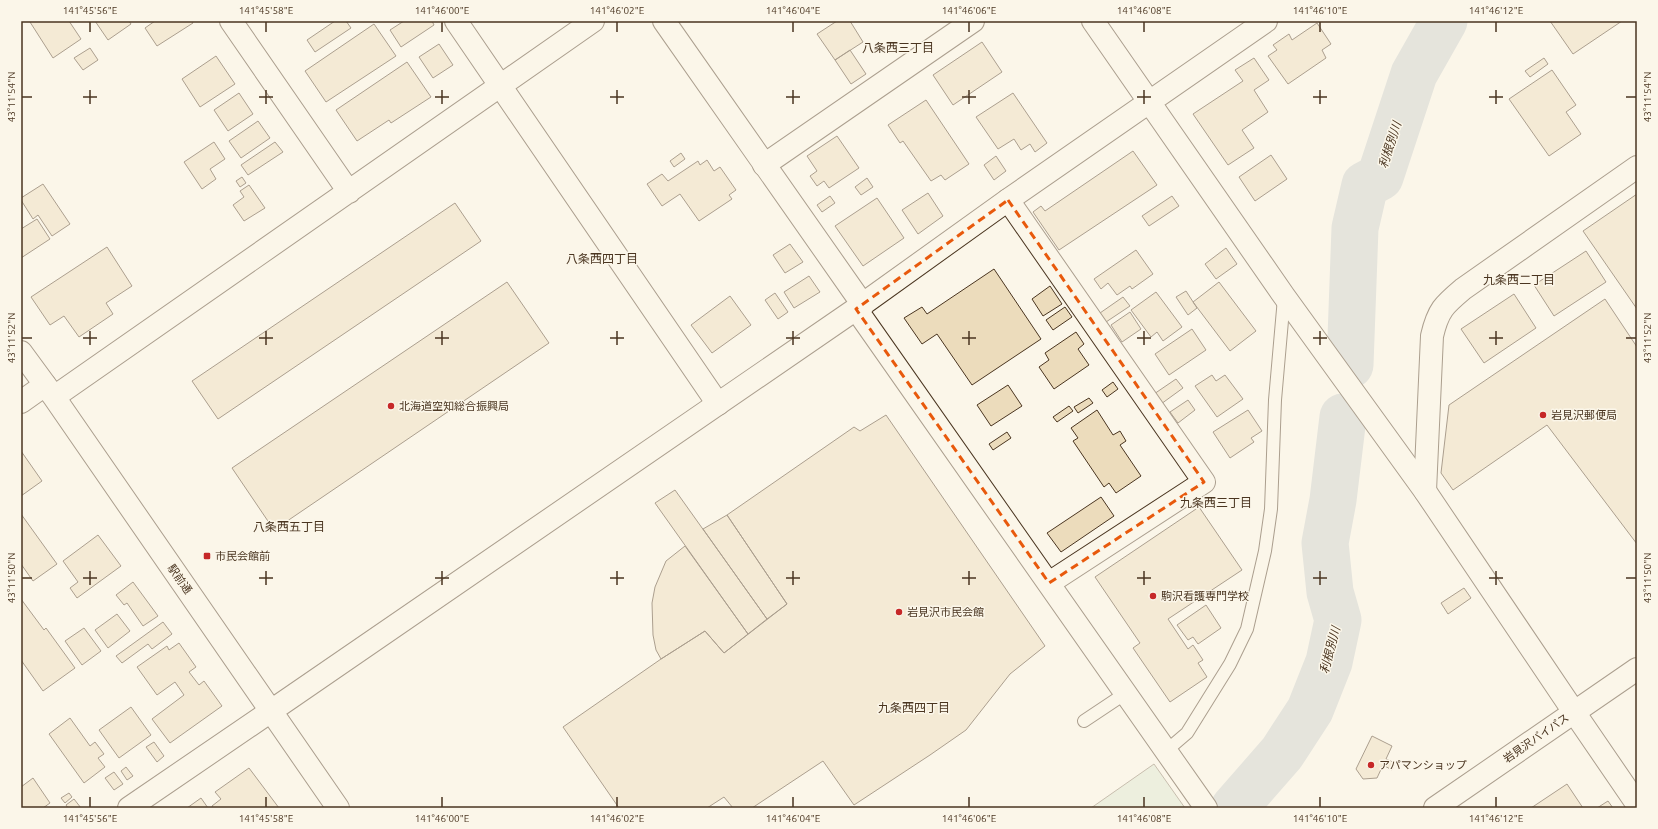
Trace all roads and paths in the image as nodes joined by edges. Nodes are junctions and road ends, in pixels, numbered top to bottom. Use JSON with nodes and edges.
{"nodes":[{"id":1,"x":231,"y":21,"type":"edge"},
{"id":2,"x":456,"y":21,"type":"edge"},
{"id":3,"x":593,"y":21,"type":"edge"},
{"id":4,"x":664,"y":21,"type":"edge"},
{"id":5,"x":973,"y":21,"type":"edge"},
{"id":6,"x":1093,"y":21,"type":"edge"},
{"id":7,"x":1266,"y":21,"type":"edge"},
{"id":8,"x":502,"y":85,"type":"junction"},
{"id":9,"x":1149,"y":101,"type":"junction"},
{"id":10,"x":764,"y":165,"type":"junction"},
{"id":11,"x":1637,"y":167,"type":"edge"},
{"id":12,"x":349,"y":192,"type":"junction"},
{"id":13,"x":1008,"y":200,"type":"junction"},
{"id":14,"x":1284,"y":296,"type":"junction"},
{"id":15,"x":859,"y":307,"type":"junction"},
{"id":16,"x":21,"y":352,"type":"edge"},
{"id":17,"x":49,"y":391,"type":"junction"},
{"id":18,"x":21,"y":402,"type":"edge"},
{"id":19,"x":718,"y":404,"type":"junction"},
{"id":20,"x":1425,"y":491,"type":"junction"},
{"id":21,"x":1049,"y":583,"type":"junction"},
{"id":22,"x":1637,"y":669,"type":"edge"},
{"id":23,"x":1126,"y":693,"type":"junction"},
{"id":24,"x":271,"y":711,"type":"junction"},
{"id":25,"x":1574,"y":712,"type":"junction"},
{"id":26,"x":1084,"y":721,"type":"dead end"},
{"id":27,"x":1169,"y":755,"type":"junction"},
{"id":28,"x":1637,"y":804,"type":"edge"},
{"id":29,"x":129,"y":808,"type":"edge"},
{"id":30,"x":338,"y":808,"type":"edge"},
{"id":31,"x":1206,"y":808,"type":"edge"},
{"id":32,"x":1435,"y":808,"type":"edge"}],
"edges":[{"from":1,"to":12,"type":"main road"},
{"from":2,"to":8,"type":"main road"},
{"from":3,"to":8,"type":"main road"},
{"from":4,"to":10,"type":"main road"},
{"from":5,"to":10,"type":"main road"},
{"from":6,"to":9,"type":"main road"},
{"from":7,"to":9,"type":"main road"},
{"from":8,"to":12,"type":"main road"},
{"from":8,"to":19,"type":"main road"},
{"from":9,"to":13,"type":"main road"},
{"from":9,"to":14,"type":"main road"},
{"from":10,"to":15,"type":"main road"},
{"from":11,"to":20,"type":"main road"},
{"from":12,"to":17,"type":"main road"},
{"from":13,"to":15,"type":"main road"},
{"from":13,"to":21,"type":"main road"},
{"from":14,"to":20,"type":"main road"},
{"from":14,"to":27,"type":"lane"},
{"from":15,"to":19,"type":"main road"},
{"from":15,"to":21,"type":"main road"},
{"from":16,"to":17,"type":"main road","name":"駅前通"},
{"from":17,"to":18,"type":"main road"},
{"from":17,"to":24,"type":"main road","name":"駅前通"},
{"from":19,"to":24,"type":"main road"},
{"from":20,"to":25,"type":"main road"},
{"from":21,"to":23,"type":"main road"},
{"from":22,"to":25,"type":"main road","name":"岩見沢バイパス"},
{"from":23,"to":26,"type":"lane"},
{"from":23,"to":27,"type":"main road"},
{"from":24,"to":29,"type":"main road"},
{"from":24,"to":30,"type":"main road","name":"駅前通"},
{"from":25,"to":28,"type":"main road"},
{"from":25,"to":32,"type":"main road","name":"岩見沢バイパス"},
{"from":27,"to":31,"type":"main road"}]}
